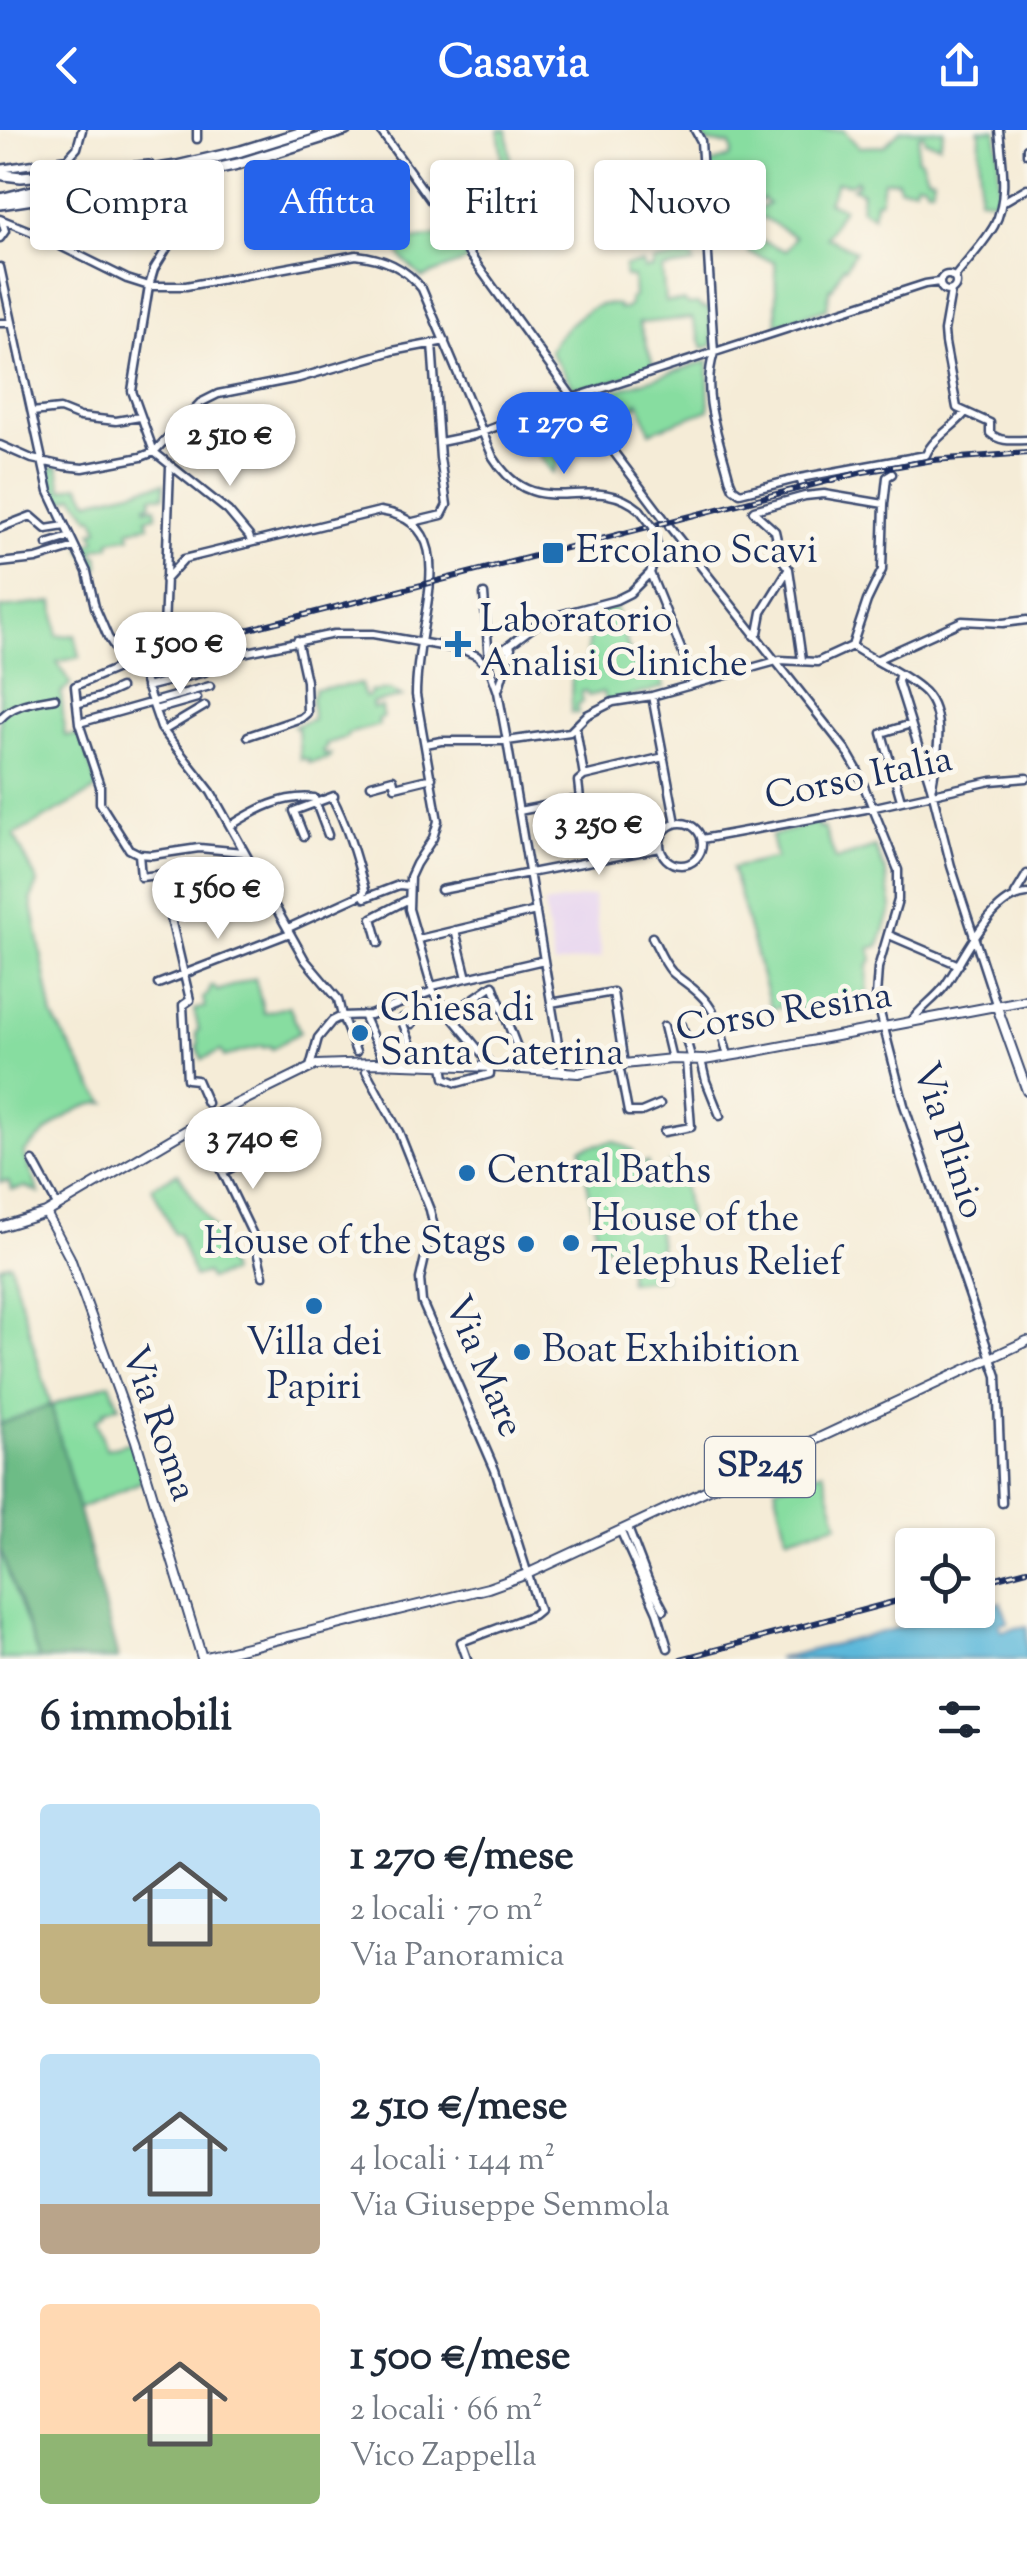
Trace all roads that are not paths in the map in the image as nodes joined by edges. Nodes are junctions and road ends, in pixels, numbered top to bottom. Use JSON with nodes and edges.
{"nodes":[{"id":1,"x":82,"y":130,"type":"edge"},
{"id":2,"x":309,"y":130,"type":"edge"},
{"id":3,"x":346,"y":130,"type":"edge"},
{"id":4,"x":380,"y":130,"type":"edge"},
{"id":5,"x":695,"y":130,"type":"edge"},
{"id":6,"x":1000,"y":130,"type":"edge"},
{"id":7,"x":202,"y":160,"type":"edge"},
{"id":8,"x":0,"y":170,"type":"edge"},
{"id":9,"x":30,"y":177,"type":"edge"},
{"id":10,"x":1027,"y":188,"type":"edge"},
{"id":11,"x":30,"y":194,"type":"edge"},
{"id":12,"x":1002,"y":202,"type":"junction"},
{"id":13,"x":1,"y":203,"type":"edge"},
{"id":14,"x":1,"y":220,"type":"edge"},
{"id":15,"x":21,"y":229,"type":"junction"},
{"id":16,"x":2,"y":236,"type":"edge"},
{"id":17,"x":166,"y":250,"type":"edge"},
{"id":18,"x":0,"y":267,"type":"edge"},
{"id":19,"x":954,"y":278,"type":"junction"},
{"id":20,"x":939,"y":282,"type":"junction"},
{"id":21,"x":148,"y":286,"type":"junction"},
{"id":22,"x":951,"y":291,"type":"junction"},
{"id":23,"x":0,"y":323,"type":"edge"},
{"id":24,"x":11,"y":323,"type":"junction"},
{"id":25,"x":445,"y":341,"type":"junction"},
{"id":26,"x":432,"y":343,"type":"junction"},
{"id":27,"x":714,"y":353,"type":"junction"},
{"id":28,"x":573,"y":398,"type":"junction"},
{"id":29,"x":32,"y":412,"type":"junction"},
{"id":30,"x":965,"y":413,"type":"junction"},
{"id":31,"x":140,"y":417,"type":"junction"},
{"id":32,"x":482,"y":430,"type":"junction"},
{"id":33,"x":1027,"y":440,"type":"edge"},
{"id":34,"x":440,"y":442,"type":"junction"},
{"id":35,"x":0,"y":444,"type":"edge"},
{"id":36,"x":154,"y":452,"type":"junction"},
{"id":37,"x":40,"y":462,"type":"junction"},
{"id":38,"x":170,"y":467,"type":"junction"},
{"id":39,"x":892,"y":474,"type":"dead end"},
{"id":40,"x":803,"y":488,"type":"junction"},
{"id":41,"x":884,"y":504,"type":"junction"},
{"id":42,"x":413,"y":522,"type":"junction"},
{"id":43,"x":65,"y":526,"type":"junction"},
{"id":44,"x":0,"y":528,"type":"edge"},
{"id":45,"x":70,"y":537,"type":"junction"},
{"id":46,"x":252,"y":542,"type":"junction"},
{"id":47,"x":48,"y":544,"type":"dead end"},
{"id":48,"x":75,"y":547,"type":"junction"},
{"id":49,"x":0,"y":564,"type":"edge"},
{"id":50,"x":789,"y":570,"type":"junction"},
{"id":51,"x":650,"y":573,"type":"junction"},
{"id":52,"x":165,"y":580,"type":"junction"},
{"id":53,"x":484,"y":594,"type":"dead end"},
{"id":54,"x":1027,"y":620,"type":"edge"},
{"id":55,"x":754,"y":636,"type":"junction"},
{"id":56,"x":297,"y":640,"type":"junction"},
{"id":57,"x":514,"y":642,"type":"junction"},
{"id":58,"x":421,"y":643,"type":"junction"},
{"id":59,"x":852,"y":646,"type":"junction"},
{"id":60,"x":774,"y":661,"type":"junction"},
{"id":61,"x":802,"y":661,"type":"junction"},
{"id":62,"x":875,"y":661,"type":"junction"},
{"id":63,"x":136,"y":662,"type":"junction"},
{"id":64,"x":491,"y":662,"type":"junction"},
{"id":65,"x":506,"y":662,"type":"junction"},
{"id":66,"x":205,"y":672,"type":"dead end"},
{"id":67,"x":502,"y":672,"type":"junction"},
{"id":68,"x":898,"y":675,"type":"junction"},
{"id":69,"x":695,"y":683,"type":"junction"},
{"id":70,"x":146,"y":686,"type":"junction"},
{"id":71,"x":210,"y":686,"type":"dead end"},
{"id":72,"x":120,"y":688,"type":"dead end"},
{"id":73,"x":498,"y":692,"type":"junction"},
{"id":74,"x":652,"y":696,"type":"junction"},
{"id":75,"x":54,"y":698,"type":"dead end"},
{"id":76,"x":197,"y":698,"type":"dead end"},
{"id":77,"x":77,"y":704,"type":"junction"},
{"id":78,"x":153,"y":706,"type":"junction"},
{"id":79,"x":205,"y":706,"type":"dead end"},
{"id":80,"x":0,"y":719,"type":"edge"},
{"id":81,"x":79,"y":723,"type":"junction"},
{"id":82,"x":910,"y":724,"type":"junction"},
{"id":83,"x":576,"y":728,"type":"junction"},
{"id":84,"x":163,"y":731,"type":"junction"},
{"id":85,"x":248,"y":736,"type":"dead end"},
{"id":86,"x":507,"y":741,"type":"junction"},
{"id":87,"x":426,"y":744,"type":"junction"},
{"id":88,"x":664,"y":758,"type":"junction"},
{"id":89,"x":584,"y":776,"type":"junction"},
{"id":90,"x":432,"y":778,"type":"junction"},
{"id":91,"x":1027,"y":778,"type":"edge"},
{"id":92,"x":371,"y":785,"type":"dead end"},
{"id":93,"x":932,"y":790,"type":"junction"},
{"id":94,"x":901,"y":800,"type":"junction"},
{"id":95,"x":317,"y":802,"type":"junction"},
{"id":96,"x":872,"y":807,"type":"junction"},
{"id":97,"x":519,"y":811,"type":"junction"},
{"id":98,"x":676,"y":823,"type":"junction"},
{"id":99,"x":230,"y":826,"type":"junction"},
{"id":100,"x":304,"y":836,"type":"dead end"},
{"id":101,"x":328,"y":836,"type":"dead end"},
{"id":102,"x":702,"y":839,"type":"junction"},
{"id":103,"x":660,"y":848,"type":"junction"},
{"id":104,"x":245,"y":852,"type":"junction"},
{"id":105,"x":138,"y":854,"type":"junction"},
{"id":106,"x":530,"y":873,"type":"junction"},
{"id":107,"x":1027,"y":874,"type":"edge"},
{"id":108,"x":410,"y":886,"type":"junction"},
{"id":109,"x":441,"y":890,"type":"dead end"},
{"id":110,"x":362,"y":894,"type":"junction"},
{"id":111,"x":1027,"y":894,"type":"edge"},
{"id":112,"x":1015,"y":895,"type":"junction"},
{"id":113,"x":409,"y":899,"type":"junction"},
{"id":114,"x":536,"y":911,"type":"junction"},
{"id":115,"x":455,"y":930,"type":"junction"},
{"id":116,"x":289,"y":931,"type":"junction"},
{"id":117,"x":889,"y":935,"type":"junction"},
{"id":118,"x":652,"y":936,"type":"dead end"},
{"id":119,"x":973,"y":938,"type":"junction"},
{"id":120,"x":419,"y":939,"type":"junction"},
{"id":121,"x":379,"y":943,"type":"dead end"},
{"id":122,"x":544,"y":960,"type":"junction"},
{"id":123,"x":959,"y":965,"type":"junction"},
{"id":124,"x":184,"y":974,"type":"junction"},
{"id":125,"x":467,"y":978,"type":"junction"},
{"id":126,"x":158,"y":984,"type":"dead end"},
{"id":127,"x":432,"y":988,"type":"junction"},
{"id":128,"x":1027,"y":1000,"type":"edge"},
{"id":129,"x":551,"y":1003,"type":"junction"},
{"id":130,"x":997,"y":1007,"type":"junction"},
{"id":131,"x":400,"y":1012,"type":"junction"},
{"id":132,"x":363,"y":1015,"type":"junction"},
{"id":133,"x":450,"y":1015,"type":"junction"},
{"id":134,"x":342,"y":1016,"type":"junction"},
{"id":135,"x":910,"y":1023,"type":"junction"},
{"id":136,"x":412,"y":1024,"type":"dead end"},
{"id":137,"x":682,"y":1024,"type":"dead end"},
{"id":138,"x":664,"y":1026,"type":"dead end"},
{"id":139,"x":884,"y":1028,"type":"junction"},
{"id":140,"x":410,"y":1042,"type":"dead end"},
{"id":141,"x":356,"y":1052,"type":"dead end"},
{"id":142,"x":728,"y":1056,"type":"junction"},
{"id":143,"x":672,"y":1059,"type":"junction"},
{"id":144,"x":693,"y":1060,"type":"junction"},
{"id":145,"x":384,"y":1064,"type":"junction"},
{"id":146,"x":622,"y":1064,"type":"junction"},
{"id":147,"x":444,"y":1066,"type":"junction"},
{"id":148,"x":310,"y":1067,"type":"junction"},
{"id":149,"x":492,"y":1067,"type":"junction"},
{"id":150,"x":518,"y":1069,"type":"junction"},
{"id":151,"x":366,"y":1071,"type":"dead end"},
{"id":152,"x":563,"y":1073,"type":"junction"},
{"id":153,"x":1027,"y":1091,"type":"edge"},
{"id":154,"x":208,"y":1103,"type":"dead end"},
{"id":155,"x":660,"y":1104,"type":"dead end"},
{"id":156,"x":720,"y":1116,"type":"dead end"},
{"id":157,"x":198,"y":1124,"type":"junction"},
{"id":158,"x":664,"y":1132,"type":"dead end"},
{"id":159,"x":274,"y":1147,"type":"dead end"},
{"id":160,"x":33,"y":1161,"type":"dead end"},
{"id":161,"x":222,"y":1172,"type":"junction"},
{"id":162,"x":57,"y":1206,"type":"junction"},
{"id":163,"x":46,"y":1213,"type":"junction"},
{"id":164,"x":0,"y":1227,"type":"edge"},
{"id":165,"x":264,"y":1276,"type":"dead end"},
{"id":166,"x":1027,"y":1341,"type":"edge"},
{"id":167,"x":992,"y":1358,"type":"junction"},
{"id":168,"x":1002,"y":1503,"type":"dead end"},
{"id":169,"x":624,"y":1530,"type":"junction"},
{"id":170,"x":527,"y":1574,"type":"junction"},
{"id":171,"x":664,"y":1610,"type":"dead end"},
{"id":172,"x":668,"y":1648,"type":"dead end"},
{"id":173,"x":203,"y":1658,"type":"edge"},
{"id":174,"x":467,"y":1659,"type":"edge"}],
"edges":[{"from":1,"to":8,"type":"street"},
{"from":2,"to":7,"type":"highway"},
{"from":3,"to":13,"type":"highway"},
{"from":4,"to":28,"type":"street","name":"Via Plinio"},
{"from":5,"to":27,"type":"street"},
{"from":6,"to":12,"type":"street"},
{"from":8,"to":9,"type":"highway"},
{"from":10,"to":12,"type":"street"},
{"from":11,"to":13,"type":"highway"},
{"from":12,"to":19,"type":"street"},
{"from":14,"to":15,"type":"street"},
{"from":14,"to":16,"type":"street"},
{"from":15,"to":16,"type":"street"},
{"from":15,"to":21,"type":"street"},
{"from":17,"to":21,"type":"street"},
{"from":18,"to":24,"type":"street"},
{"from":19,"to":20,"type":"street"},
{"from":19,"to":22,"type":"street"},
{"from":20,"to":22,"type":"street"},
{"from":20,"to":27,"type":"street"},
{"from":21,"to":25,"type":"street"},
{"from":21,"to":31,"type":"street"},
{"from":22,"to":30,"type":"street"},
{"from":23,"to":24,"type":"street"},
{"from":24,"to":29,"type":"street"},
{"from":25,"to":26,"type":"street"},
{"from":25,"to":32,"type":"street"},
{"from":26,"to":34,"type":"street"},
{"from":26,"to":36,"type":"street"},
{"from":27,"to":28,"type":"street"},
{"from":27,"to":40,"type":"street"},
{"from":28,"to":32,"type":"street"},
{"from":28,"to":55,"type":"street","name":"Via Plinio"},
{"from":29,"to":31,"type":"street"},
{"from":29,"to":37,"type":"street"},
{"from":30,"to":33,"type":"street"},
{"from":30,"to":40,"type":"street"},
{"from":31,"to":36,"type":"street"},
{"from":32,"to":34,"type":"street"},
{"from":32,"to":51,"type":"street","bridge":true},
{"from":34,"to":42,"type":"street"},
{"from":35,"to":37,"type":"street"},
{"from":36,"to":37,"type":"street"},
{"from":36,"to":38,"type":"street"},
{"from":37,"to":43,"type":"street"},
{"from":38,"to":46,"type":"street"},
{"from":38,"to":52,"type":"street"},
{"from":39,"to":41,"type":"street"},
{"from":40,"to":41,"type":"street"},
{"from":40,"to":50,"type":"street"},
{"from":41,"to":59,"type":"street"},
{"from":42,"to":46,"type":"street"},
{"from":42,"to":58,"type":"street"},
{"from":43,"to":44,"type":"street"},
{"from":43,"to":45,"type":"street"},
{"from":45,"to":47,"type":"street"},
{"from":45,"to":48,"type":"street"},
{"from":46,"to":52,"type":"street"},
{"from":48,"to":49,"type":"street"},
{"from":48,"to":63,"type":"street"},
{"from":50,"to":55,"type":"street"},
{"from":50,"to":61,"type":"street"},
{"from":51,"to":57,"type":"street"},
{"from":51,"to":69,"type":"street"},
{"from":52,"to":63,"type":"street"},
{"from":53,"to":64,"type":"street"},
{"from":54,"to":62,"type":"street"},
{"from":55,"to":60,"type":"street","name":"Via Plinio"},
{"from":56,"to":58,"type":"street"},
{"from":56,"to":63,"type":"street"},
{"from":56,"to":85,"type":"street"},
{"from":57,"to":64,"type":"street"},
{"from":57,"to":65,"type":"street"},
{"from":58,"to":64,"type":"street"},
{"from":58,"to":87,"type":"street"},
{"from":59,"to":61,"type":"street"},
{"from":59,"to":62,"type":"street"},
{"from":60,"to":61,"type":"street"},
{"from":60,"to":69,"type":"street"},
{"from":60,"to":96,"type":"street","name":"Via Plinio"},
{"from":62,"to":68,"type":"street"},
{"from":63,"to":70,"type":"street"},
{"from":63,"to":77,"type":"street"},
{"from":64,"to":65,"type":"street"},
{"from":64,"to":67,"type":"street"},
{"from":64,"to":73,"type":"street"},
{"from":65,"to":67,"type":"street"},
{"from":66,"to":70,"type":"street"},
{"from":67,"to":73,"type":"street"},
{"from":68,"to":82,"type":"street"},
{"from":68,"to":93,"type":"street"},
{"from":69,"to":74,"type":"street"},
{"from":70,"to":78,"type":"street"},
{"from":71,"to":78,"type":"street"},
{"from":72,"to":77,"type":"street"},
{"from":73,"to":86,"type":"street"},
{"from":74,"to":83,"type":"street"},
{"from":74,"to":88,"type":"street"},
{"from":75,"to":80,"type":"street"},
{"from":76,"to":78,"type":"street"},
{"from":77,"to":81,"type":"street"},
{"from":78,"to":81,"type":"street"},
{"from":78,"to":84,"type":"street"},
{"from":79,"to":84,"type":"street"},
{"from":81,"to":105,"type":"street"},
{"from":82,"to":93,"type":"street"},
{"from":82,"to":94,"type":"street"},
{"from":83,"to":86,"type":"street"},
{"from":83,"to":89,"type":"street"},
{"from":84,"to":99,"type":"street"},
{"from":86,"to":87,"type":"street"},
{"from":86,"to":97,"type":"street"},
{"from":87,"to":90,"type":"street"},
{"from":88,"to":89,"type":"street"},
{"from":88,"to":98,"type":"street"},
{"from":89,"to":97,"type":"street"},
{"from":90,"to":92,"type":"street"},
{"from":90,"to":108,"type":"street"},
{"from":91,"to":93,"type":"street","name":"Corso Italia"},
{"from":93,"to":94,"type":"street","name":"Corso Italia"},
{"from":93,"to":119,"type":"street"},
{"from":94,"to":96,"type":"street","name":"Corso Italia"},
{"from":95,"to":99,"type":"street"},
{"from":95,"to":100,"type":"street"},
{"from":95,"to":101,"type":"street"},
{"from":95,"to":110,"type":"street"},
{"from":96,"to":102,"type":"street","name":"Corso Italia"},
{"from":96,"to":117,"type":"street","name":"Via Plinio"},
{"from":97,"to":106,"type":"street"},
{"from":98,"to":102,"type":"street"},
{"from":98,"to":103,"type":"street"},
{"from":99,"to":104,"type":"street"},
{"from":102,"to":103,"type":"street"},
{"from":103,"to":106,"type":"street"},
{"from":104,"to":105,"type":"street"},
{"from":104,"to":116,"type":"street"},
{"from":105,"to":124,"type":"street"},
{"from":106,"to":109,"type":"street"},
{"from":106,"to":114,"type":"street"},
{"from":107,"to":112,"type":"street"},
{"from":108,"to":110,"type":"street"},
{"from":108,"to":113,"type":"street"},
{"from":110,"to":116,"type":"street"},
{"from":111,"to":112,"type":"street"},
{"from":112,"to":119,"type":"street"},
{"from":113,"to":120,"type":"street"},
{"from":113,"to":121,"type":"street"},
{"from":114,"to":115,"type":"street"},
{"from":114,"to":122,"type":"street"},
{"from":115,"to":120,"type":"street"},
{"from":115,"to":125,"type":"street"},
{"from":116,"to":124,"type":"street"},
{"from":116,"to":134,"type":"street"},
{"from":117,"to":123,"type":"street"},
{"from":117,"to":139,"type":"street","name":"Via Plinio"},
{"from":118,"to":142,"type":"street"},
{"from":119,"to":123,"type":"street"},
{"from":119,"to":130,"type":"street"},
{"from":120,"to":127,"type":"street"},
{"from":122,"to":125,"type":"street"},
{"from":122,"to":129,"type":"street"},
{"from":123,"to":135,"type":"street"},
{"from":124,"to":126,"type":"street"},
{"from":124,"to":154,"type":"street"},
{"from":125,"to":127,"type":"street"},
{"from":127,"to":131,"type":"street"},
{"from":127,"to":133,"type":"street"},
{"from":128,"to":130,"type":"main road","name":"Corso Resina"},
{"from":129,"to":146,"type":"street"},
{"from":129,"to":152,"type":"street"},
{"from":130,"to":135,"type":"main road","name":"Corso Resina"},
{"from":130,"to":153,"type":"main road"},
{"from":131,"to":132,"type":"street"},
{"from":131,"to":136,"type":"street"},
{"from":131,"to":140,"type":"street"},
{"from":132,"to":134,"type":"street"},
{"from":132,"to":145,"type":"street"},
{"from":133,"to":149,"type":"street"},
{"from":133,"to":150,"type":"street"},
{"from":134,"to":141,"type":"street"},
{"from":134,"to":148,"type":"street"},
{"from":135,"to":139,"type":"main road","name":"Corso Resina"},
{"from":137,"to":144,"type":"street"},
{"from":138,"to":143,"type":"street"},
{"from":139,"to":142,"type":"main road","name":"Corso Resina"},
{"from":139,"to":167,"type":"street","name":"Via Plinio"},
{"from":142,"to":144,"type":"main road","name":"Corso Resina"},
{"from":143,"to":144,"type":"main road","name":"Corso Resina"},
{"from":143,"to":146,"type":"main road","name":"Corso Resina"},
{"from":144,"to":156,"type":"street"},
{"from":144,"to":158,"type":"street"},
{"from":145,"to":147,"type":"main road","name":"Corso Resina"},
{"from":145,"to":148,"type":"main road","name":"Corso Resina"},
{"from":146,"to":152,"type":"main road","name":"Corso Resina"},
{"from":146,"to":155,"type":"street"},
{"from":147,"to":149,"type":"main road","name":"Corso Resina"},
{"from":147,"to":149,"type":"street"},
{"from":148,"to":157,"type":"main road","name":"Corso Resina"},
{"from":149,"to":150,"type":"main road","name":"Corso Resina"},
{"from":150,"to":152,"type":"main road","name":"Corso Resina"},
{"from":151,"to":170,"type":"street","name":"Via Mare"},
{"from":157,"to":161,"type":"street"},
{"from":157,"to":162,"type":"main road","name":"Corso Resina"},
{"from":159,"to":161,"type":"street"},
{"from":160,"to":162,"type":"street"},
{"from":161,"to":165,"type":"street"},
{"from":162,"to":163,"type":"main road","name":"Corso Resina"},
{"from":163,"to":164,"type":"main road","name":"Corso Resina"},
{"from":163,"to":173,"type":"main road","name":"Via Roma"},
{"from":166,"to":167,"type":"main road","number":"SP245"},
{"from":167,"to":168,"type":"street","name":"Via Plinio"},
{"from":167,"to":169,"type":"main road","number":"SP245"},
{"from":169,"to":170,"type":"main road","number":"SP245"},
{"from":169,"to":171,"type":"street"},
{"from":169,"to":172,"type":"street"},
{"from":170,"to":173,"type":"main road","number":"SP245"},
{"from":170,"to":174,"type":"street","name":"Via Mare"}]}
